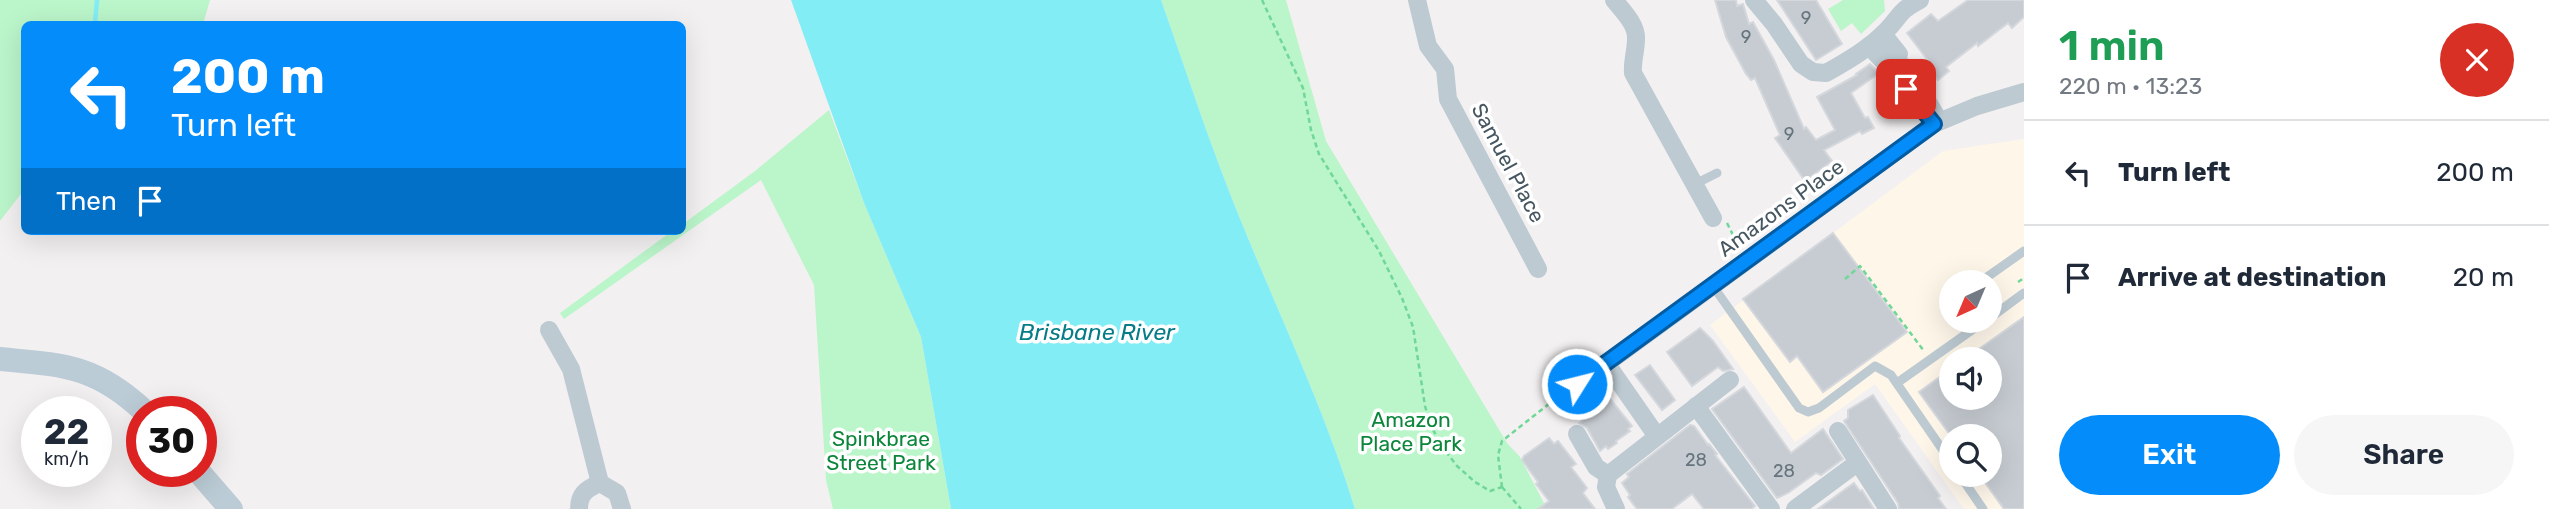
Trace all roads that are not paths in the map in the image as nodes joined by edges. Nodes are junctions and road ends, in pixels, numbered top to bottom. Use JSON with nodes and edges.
{"nodes":[{"id":1,"x":1417,"y":0,"type":"edge"},
{"id":2,"x":1614,"y":0,"type":"edge"},
{"id":3,"x":1754,"y":0,"type":"edge"},
{"id":4,"x":1920,"y":0,"type":"edge"},
{"id":5,"x":1899,"y":5,"type":"edge"},
{"id":6,"x":1883,"y":34,"type":"junction"},
{"id":7,"x":1868,"y":46,"type":"junction"},
{"id":8,"x":1896,"y":64,"type":"junction"},
{"id":9,"x":2024,"y":92,"type":"edge"},
{"id":10,"x":1939,"y":122,"type":"junction"},
{"id":11,"x":1717,"y":173,"type":"dead end"},
{"id":12,"x":1695,"y":184,"type":"junction"},
{"id":13,"x":1719,"y":219,"type":"road end"},
{"id":14,"x":2024,"y":251,"type":"edge"},
{"id":15,"x":1538,"y":269,"type":"dead end"},
{"id":16,"x":1997,"y":270,"type":"edge"},
{"id":17,"x":1713,"y":286,"type":"junction"},
{"id":18,"x":2024,"y":293,"type":"edge"},
{"id":19,"x":2002,"y":309,"type":"edge"},
{"id":20,"x":549,"y":330,"type":"dead end"},
{"id":21,"x":1968,"y":333,"type":"edge"},
{"id":22,"x":0,"y":359,"type":"edge"},
{"id":23,"x":1606,"y":363,"type":"junction"},
{"id":24,"x":1730,"y":380,"type":"dead end"},
{"id":25,"x":1897,"y":383,"type":"junction"},
{"id":26,"x":1577,"y":384,"type":"road end"},
{"id":27,"x":126,"y":396,"type":"edge"},
{"id":28,"x":1696,"y":406,"type":"junction"},
{"id":29,"x":1838,"y":431,"type":"dead end"},
{"id":30,"x":1577,"y":434,"type":"dead end"},
{"id":31,"x":1656,"y":435,"type":"junction"},
{"id":32,"x":1939,"y":444,"type":"edge"},
{"id":33,"x":1857,"y":463,"type":"junction"},
{"id":34,"x":1608,"y":475,"type":"junction"},
{"id":35,"x":600,"y":483,"type":"junction"},
{"id":36,"x":212,"y":487,"type":"edge"},
{"id":37,"x":1968,"y":487,"type":"edge"},
{"id":38,"x":231,"y":509,"type":"edge"},
{"id":39,"x":579,"y":509,"type":"edge"},
{"id":40,"x":622,"y":509,"type":"edge"},
{"id":41,"x":1616,"y":509,"type":"edge"},
{"id":42,"x":1771,"y":509,"type":"edge"},
{"id":43,"x":1795,"y":509,"type":"edge"},
{"id":44,"x":1888,"y":509,"type":"edge"},
{"id":45,"x":1983,"y":509,"type":"edge"}],
"edges":[{"from":1,"to":15,"type":"street","name":"Samuel Place"},
{"from":2,"to":12,"type":"street"},
{"from":3,"to":7,"type":"street"},
{"from":4,"to":5,"type":"street"},
{"from":5,"to":6,"type":"street"},
{"from":6,"to":7,"type":"street"},
{"from":6,"to":8,"type":"street"},
{"from":7,"to":8,"type":"street"},
{"from":8,"to":10,"type":"lane"},
{"from":8,"to":10,"type":"lane"},
{"from":9,"to":10,"type":"street","name":"Amazons Place"},
{"from":10,"to":17,"type":"street","name":"Amazons Place"},
{"from":11,"to":12,"type":"lane"},
{"from":12,"to":13,"type":"street"},
{"from":14,"to":16,"type":"lane"},
{"from":17,"to":23,"type":"street","name":"Amazons Place"},
{"from":17,"to":25,"type":"lane"},
{"from":18,"to":19,"type":"lane"},
{"from":20,"to":35,"type":"street"},
{"from":21,"to":25,"type":"lane"},
{"from":22,"to":27,"type":"street"},
{"from":23,"to":26,"type":"street","name":"Amazons Place"},
{"from":23,"to":31,"type":"street"},
{"from":24,"to":28,"type":"street"},
{"from":25,"to":32,"type":"lane"},
{"from":28,"to":31,"type":"street"},
{"from":28,"to":42,"type":"street"},
{"from":29,"to":33,"type":"street"},
{"from":30,"to":34,"type":"street"},
{"from":31,"to":34,"type":"street"},
{"from":33,"to":43,"type":"street"},
{"from":33,"to":44,"type":"street"},
{"from":34,"to":41,"type":"street"},
{"from":35,"to":39,"type":"street"},
{"from":35,"to":40,"type":"street"},
{"from":36,"to":38,"type":"street"},
{"from":37,"to":45,"type":"lane"}]}
